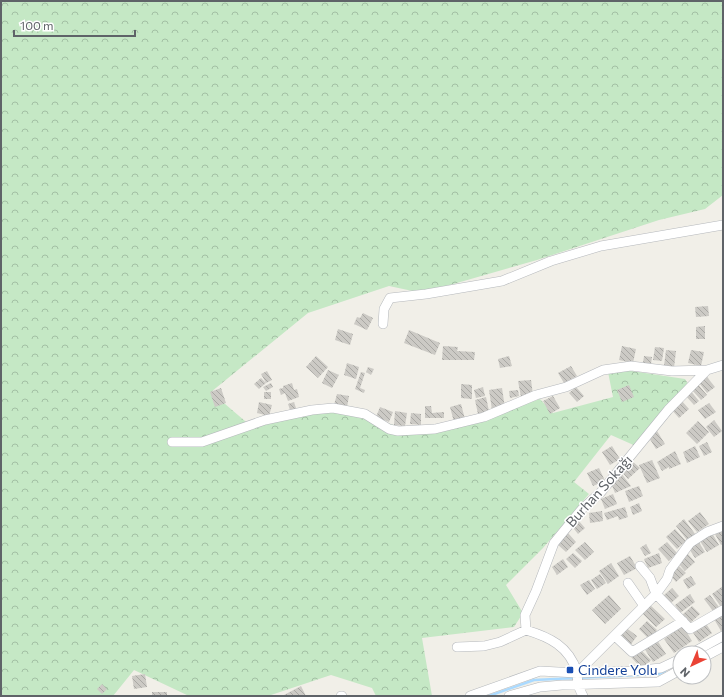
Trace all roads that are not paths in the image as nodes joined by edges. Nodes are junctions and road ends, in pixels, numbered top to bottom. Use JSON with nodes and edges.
{"nodes":[{"id":1,"x":723,"y":225,"type":"edge"},
{"id":2,"x":383,"y":324,"type":"dead end"},
{"id":3,"x":723,"y":365,"type":"edge"},
{"id":4,"x":707,"y":370,"type":"junction"},
{"id":5,"x":172,"y":442,"type":"dead end"},
{"id":6,"x":723,"y":526,"type":"edge"},
{"id":7,"x":640,"y":566,"type":"dead end"},
{"id":8,"x":628,"y":583,"type":"dead end"},
{"id":9,"x":656,"y":594,"type":"junction"},
{"id":10,"x":644,"y":606,"type":"junction"},
{"id":11,"x":723,"y":610,"type":"edge"},
{"id":12,"x":683,"y":622,"type":"junction"},
{"id":13,"x":526,"y":630,"type":"junction"},
{"id":14,"x":615,"y":636,"type":"junction"},
{"id":15,"x":723,"y":636,"type":"edge"},
{"id":16,"x":707,"y":645,"type":"edge"},
{"id":17,"x":457,"y":647,"type":"dead end"},
{"id":18,"x":723,"y":647,"type":"edge"},
{"id":19,"x":712,"y":653,"type":"edge"},
{"id":20,"x":672,"y":663,"type":"edge"},
{"id":21,"x":577,"y":672,"type":"junction"},
{"id":22,"x":672,"y":674,"type":"edge"},
{"id":23,"x":578,"y":684,"type":"junction"},
{"id":24,"x":470,"y":696,"type":"edge"},
{"id":25,"x":509,"y":696,"type":"edge"},
{"id":26,"x":583,"y":696,"type":"edge"}],
"edges":[{"from":1,"to":2,"type":"street"},
{"from":3,"to":4,"type":"street"},
{"from":4,"to":5,"type":"street"},
{"from":4,"to":13,"type":"street","name":"Burhan Sokağı"},
{"from":6,"to":9,"type":"street"},
{"from":7,"to":9,"type":"street"},
{"from":8,"to":10,"type":"street"},
{"from":9,"to":10,"type":"street"},
{"from":9,"to":12,"type":"street"},
{"from":10,"to":14,"type":"street"},
{"from":11,"to":12,"type":"street"},
{"from":12,"to":14,"type":"street"},
{"from":13,"to":17,"type":"street"},
{"from":13,"to":21,"type":"street"},
{"from":14,"to":21,"type":"street"},
{"from":15,"to":16,"type":"street"},
{"from":18,"to":19,"type":"street"},
{"from":20,"to":21,"type":"street"},
{"from":21,"to":23,"type":"street"},
{"from":21,"to":24,"type":"street"},
{"from":22,"to":23,"type":"street"},
{"from":23,"to":25,"type":"street"},
{"from":23,"to":26,"type":"street"}]}
